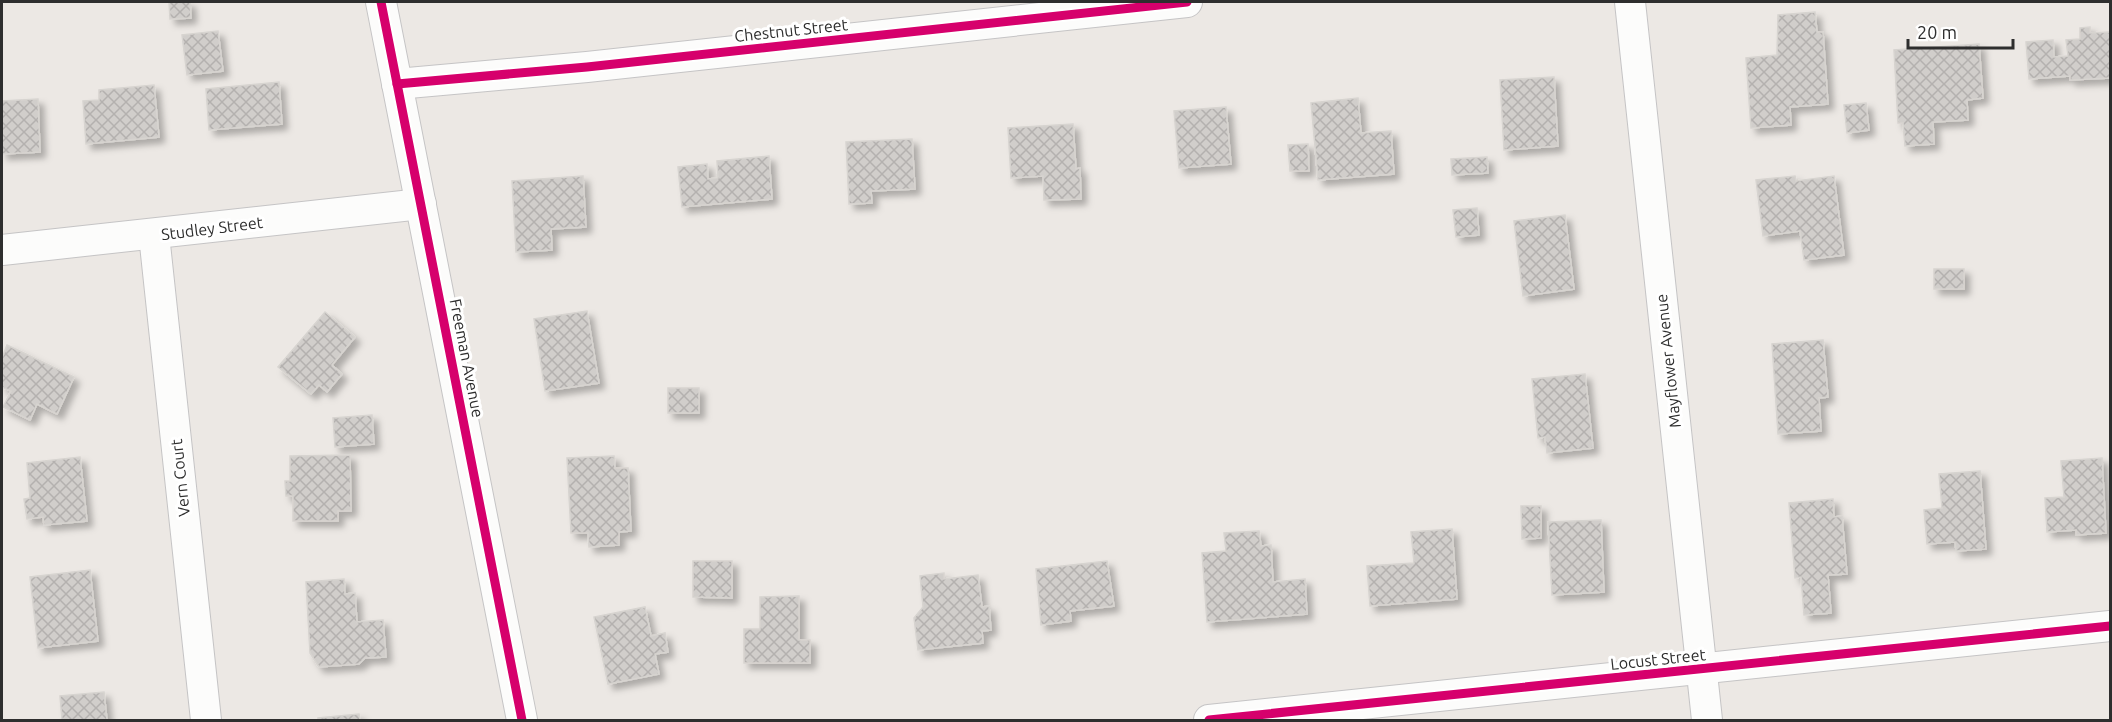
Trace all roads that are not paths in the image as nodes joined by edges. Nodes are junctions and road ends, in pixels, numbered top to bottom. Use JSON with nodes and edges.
{"nodes":[{"id":1,"x":381,"y":2,"type":"edge"},
{"id":2,"x":1187,"y":2,"type":"edge"},
{"id":3,"x":1630,"y":2,"type":"edge"},
{"id":4,"x":397,"y":84,"type":"junction"},
{"id":5,"x":421,"y":204,"type":"junction"},
{"id":6,"x":154,"y":235,"type":"junction"},
{"id":7,"x":2,"y":250,"type":"edge"},
{"id":8,"x":2110,"y":626,"type":"edge"},
{"id":9,"x":1701,"y":670,"type":"junction"},
{"id":10,"x":206,"y":720,"type":"edge"},
{"id":11,"x":522,"y":720,"type":"edge"},
{"id":12,"x":1209,"y":720,"type":"edge"},
{"id":13,"x":1707,"y":720,"type":"edge"}],
"edges":[{"from":1,"to":4,"type":"street","name":"Freeman Avenue"},
{"from":2,"to":4,"type":"street","name":"Chestnut Street"},
{"from":3,"to":9,"type":"street","name":"Mayflower Avenue"},
{"from":4,"to":5,"type":"street","name":"Freeman Avenue"},
{"from":5,"to":6,"type":"street","name":"Studley Street"},
{"from":5,"to":11,"type":"street","name":"Freeman Avenue"},
{"from":6,"to":7,"type":"street","name":"Studley Street"},
{"from":6,"to":10,"type":"street","name":"Vern Court"},
{"from":8,"to":9,"type":"street","name":"Locust Street"},
{"from":9,"to":12,"type":"street","name":"Locust Street"},
{"from":9,"to":13,"type":"street","name":"Mayflower Avenue"}]}
